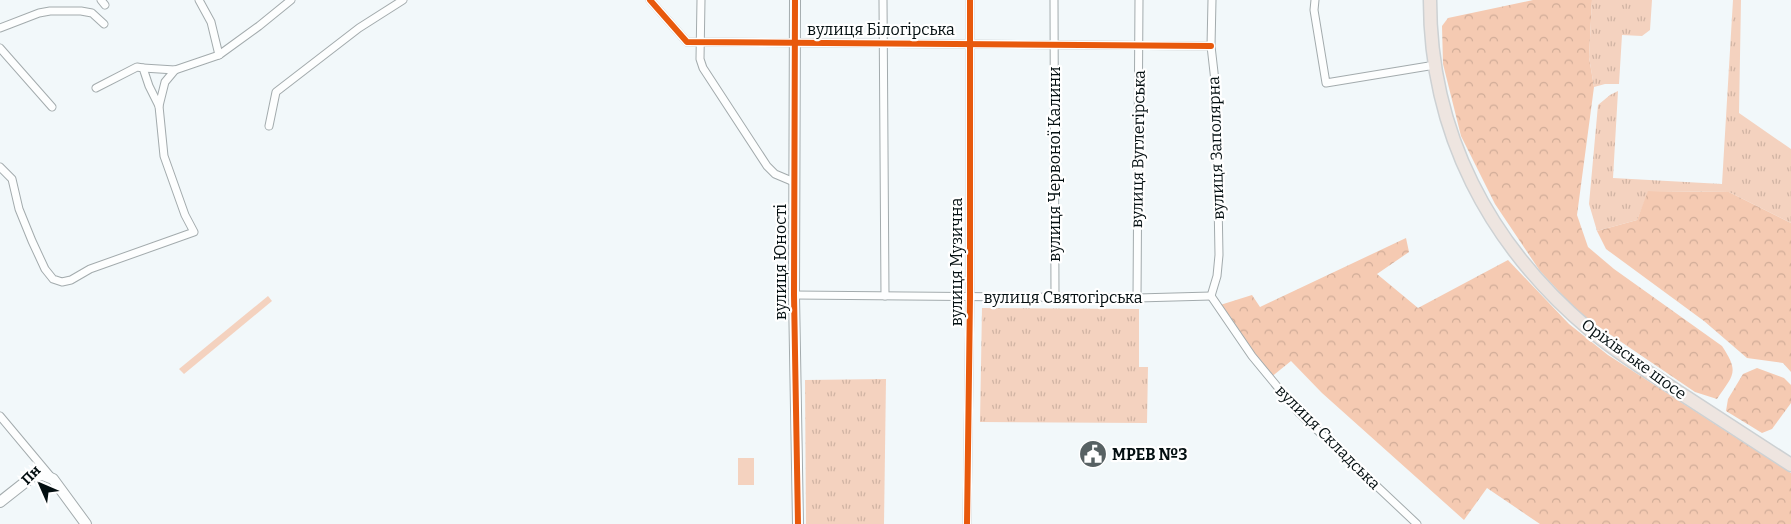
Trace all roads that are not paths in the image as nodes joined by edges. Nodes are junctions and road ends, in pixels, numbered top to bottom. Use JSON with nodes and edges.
{"nodes":[{"id":1,"x":198,"y":0,"type":"edge"},
{"id":2,"x":291,"y":0,"type":"edge"},
{"id":3,"x":403,"y":0,"type":"edge"},
{"id":4,"x":650,"y":0,"type":"edge"},
{"id":5,"x":701,"y":0,"type":"edge"},
{"id":6,"x":795,"y":0,"type":"edge"},
{"id":7,"x":883,"y":0,"type":"edge"},
{"id":8,"x":970,"y":0,"type":"edge"},
{"id":9,"x":1054,"y":0,"type":"edge"},
{"id":10,"x":1139,"y":0,"type":"edge"},
{"id":11,"x":1212,"y":0,"type":"edge"},
{"id":12,"x":1315,"y":0,"type":"edge"},
{"id":13,"x":1430,"y":0,"type":"edge"},
{"id":14,"x":104,"y":24,"type":"dead end"},
{"id":15,"x":0,"y":28,"type":"edge"},
{"id":16,"x":700,"y":42,"type":"junction"},
{"id":17,"x":795,"y":43,"type":"junction"},
{"id":18,"x":884,"y":43,"type":"junction"},
{"id":19,"x":969,"y":43,"type":"junction"},
{"id":20,"x":1054,"y":44,"type":"junction"},
{"id":21,"x":1140,"y":45,"type":"junction"},
{"id":22,"x":1210,"y":46,"type":"junction"},
{"id":23,"x":0,"y":48,"type":"edge"},
{"id":24,"x":219,"y":55,"type":"junction"},
{"id":25,"x":1434,"y":65,"type":"junction"},
{"id":26,"x":144,"y":68,"type":"junction"},
{"id":27,"x":175,"y":70,"type":"junction"},
{"id":28,"x":96,"y":88,"type":"dead end"},
{"id":29,"x":159,"y":106,"type":"junction"},
{"id":30,"x":52,"y":107,"type":"dead end"},
{"id":31,"x":269,"y":126,"type":"dead end"},
{"id":32,"x":0,"y":167,"type":"edge"},
{"id":33,"x":794,"y":182,"type":"junction"},
{"id":34,"x":794,"y":295,"type":"junction"},
{"id":35,"x":885,"y":296,"type":"junction"},
{"id":36,"x":1211,"y":296,"type":"junction"},
{"id":37,"x":970,"y":297,"type":"junction"},
{"id":38,"x":1055,"y":297,"type":"junction"},
{"id":39,"x":1137,"y":298,"type":"junction"},
{"id":40,"x":0,"y":416,"type":"edge"},
{"id":41,"x":1791,"y":465,"type":"edge"},
{"id":42,"x":53,"y":479,"type":"junction"},
{"id":43,"x":0,"y":502,"type":"edge"},
{"id":44,"x":86,"y":524,"type":"edge"},
{"id":45,"x":798,"y":524,"type":"edge"},
{"id":46,"x":967,"y":524,"type":"edge"},
{"id":47,"x":1417,"y":524,"type":"edge"}],
"edges":[{"from":1,"to":24,"type":"street"},
{"from":2,"to":24,"type":"street"},
{"from":3,"to":31,"type":"street"},
{"from":4,"to":16,"type":"street"},
{"from":5,"to":16,"type":"street"},
{"from":6,"to":17,"type":"street","name":"вулиця Юності"},
{"from":7,"to":18,"type":"street"},
{"from":8,"to":19,"type":"street","name":"вулиця Музична"},
{"from":9,"to":20,"type":"street","name":"вулиця Червоної Калини"},
{"from":10,"to":21,"type":"street","name":"вулиця Вуглегірська"},
{"from":11,"to":22,"type":"street","name":"вулиця Заполярна"},
{"from":12,"to":25,"type":"street"},
{"from":13,"to":25,"type":"highway","name":"Оріхівське шосе"},
{"from":14,"to":15,"type":"street"},
{"from":16,"to":17,"type":"street","name":"вулиця Білогірська"},
{"from":16,"to":33,"type":"street"},
{"from":17,"to":18,"type":"street","name":"вулиця Білогірська"},
{"from":17,"to":33,"type":"street","name":"вулиця Юності"},
{"from":18,"to":19,"type":"street","name":"вулиця Білогірська"},
{"from":18,"to":35,"type":"street"},
{"from":19,"to":20,"type":"street","name":"вулиця Білогірська"},
{"from":19,"to":37,"type":"street","name":"вулиця Музична"},
{"from":20,"to":21,"type":"street","name":"вулиця Білогірська"},
{"from":20,"to":38,"type":"street","name":"вулиця Червоної Калини"},
{"from":21,"to":22,"type":"street","name":"вулиця Білогірська"},
{"from":21,"to":39,"type":"street","name":"вулиця Вуглегірська"},
{"from":22,"to":36,"type":"street","name":"вулиця Заполярна"},
{"from":23,"to":30,"type":"street"},
{"from":24,"to":27,"type":"street"},
{"from":25,"to":41,"type":"highway","name":"Оріхівське шосе"},
{"from":26,"to":27,"type":"street"},
{"from":26,"to":28,"type":"street"},
{"from":26,"to":29,"type":"street"},
{"from":27,"to":29,"type":"street"},
{"from":29,"to":32,"type":"street"},
{"from":33,"to":34,"type":"street","name":"вулиця Юності"},
{"from":34,"to":35,"type":"street","name":"вулиця Святогірська"},
{"from":34,"to":45,"type":"street","name":"вулиця Юності"},
{"from":35,"to":37,"type":"street","name":"вулиця Святогірська"},
{"from":36,"to":39,"type":"street","name":"вулиця Святогірська"},
{"from":36,"to":47,"type":"street","name":"вулиця Складська"},
{"from":37,"to":38,"type":"street","name":"вулиця Святогірська"},
{"from":37,"to":46,"type":"street","name":"вулиця Музична"},
{"from":38,"to":39,"type":"street","name":"вулиця Святогірська"},
{"from":40,"to":42,"type":"street"},
{"from":42,"to":43,"type":"street"},
{"from":42,"to":44,"type":"street"}]}
